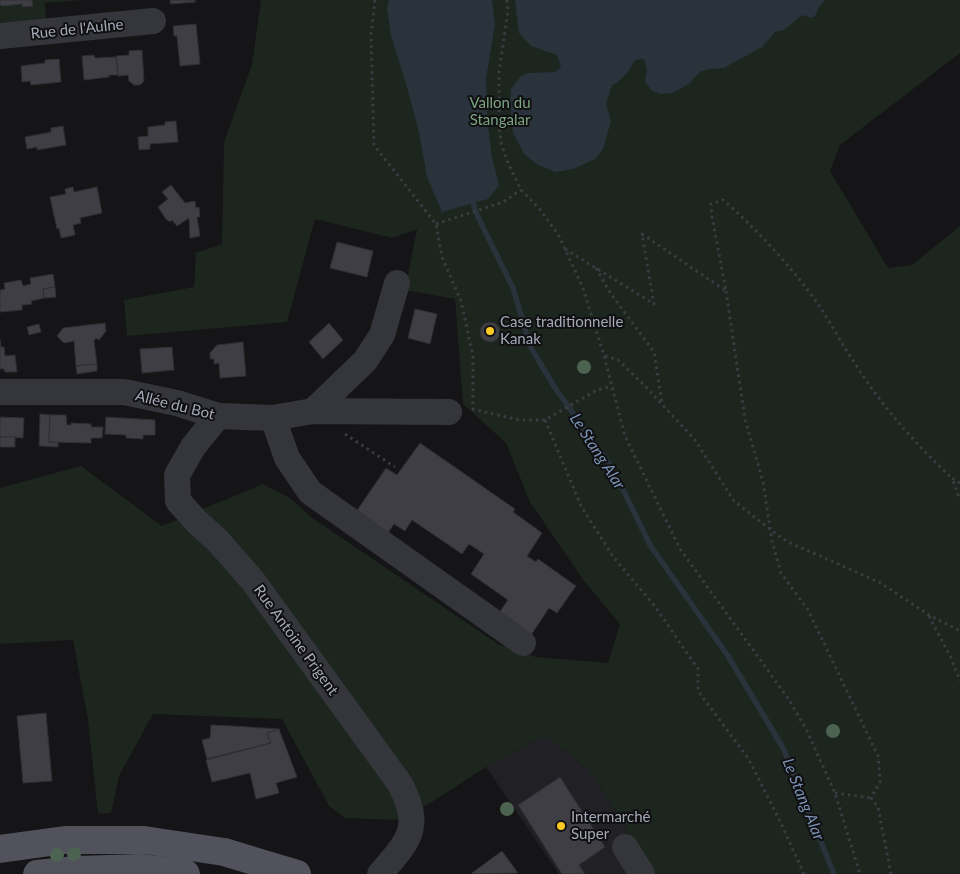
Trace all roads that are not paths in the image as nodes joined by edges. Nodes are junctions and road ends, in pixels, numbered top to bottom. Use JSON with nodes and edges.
{"nodes":[{"id":1,"x":153,"y":21,"type":"dead end"},
{"id":2,"x":0,"y":36,"type":"edge"},
{"id":3,"x":397,"y":283,"type":"dead end"},
{"id":4,"x":0,"y":392,"type":"edge"},
{"id":5,"x":313,"y":410,"type":"junction"},
{"id":6,"x":461,"y":410,"type":"road end"},
{"id":7,"x":218,"y":416,"type":"junction"},
{"id":8,"x":273,"y":418,"type":"junction"},
{"id":9,"x":522,"y":643,"type":"dead end"},
{"id":10,"x":625,"y":847,"type":"dead end"},
{"id":11,"x":0,"y":849,"type":"edge"},
{"id":12,"x":37,"y":874,"type":"edge"},
{"id":13,"x":186,"y":874,"type":"edge"},
{"id":14,"x":297,"y":874,"type":"edge"},
{"id":15,"x":380,"y":874,"type":"edge"},
{"id":16,"x":642,"y":874,"type":"edge"}],
"edges":[{"from":1,"to":2,"type":"street","name":"Rue de l'Aulne"},
{"from":3,"to":5,"type":"street"},
{"from":4,"to":7,"type":"street","name":"Allée du Bot"},
{"from":5,"to":6,"type":"street","name":"Allée du Bot"},
{"from":5,"to":8,"type":"street","name":"Allée du Bot"},
{"from":7,"to":8,"type":"street","name":"Allée du Bot"},
{"from":7,"to":15,"type":"street","name":"Rue Antoine Prigent"},
{"from":8,"to":9,"type":"street"},
{"from":10,"to":16,"type":"street"},
{"from":11,"to":14,"type":"main road"},
{"from":12,"to":13,"type":"main road"}]}
